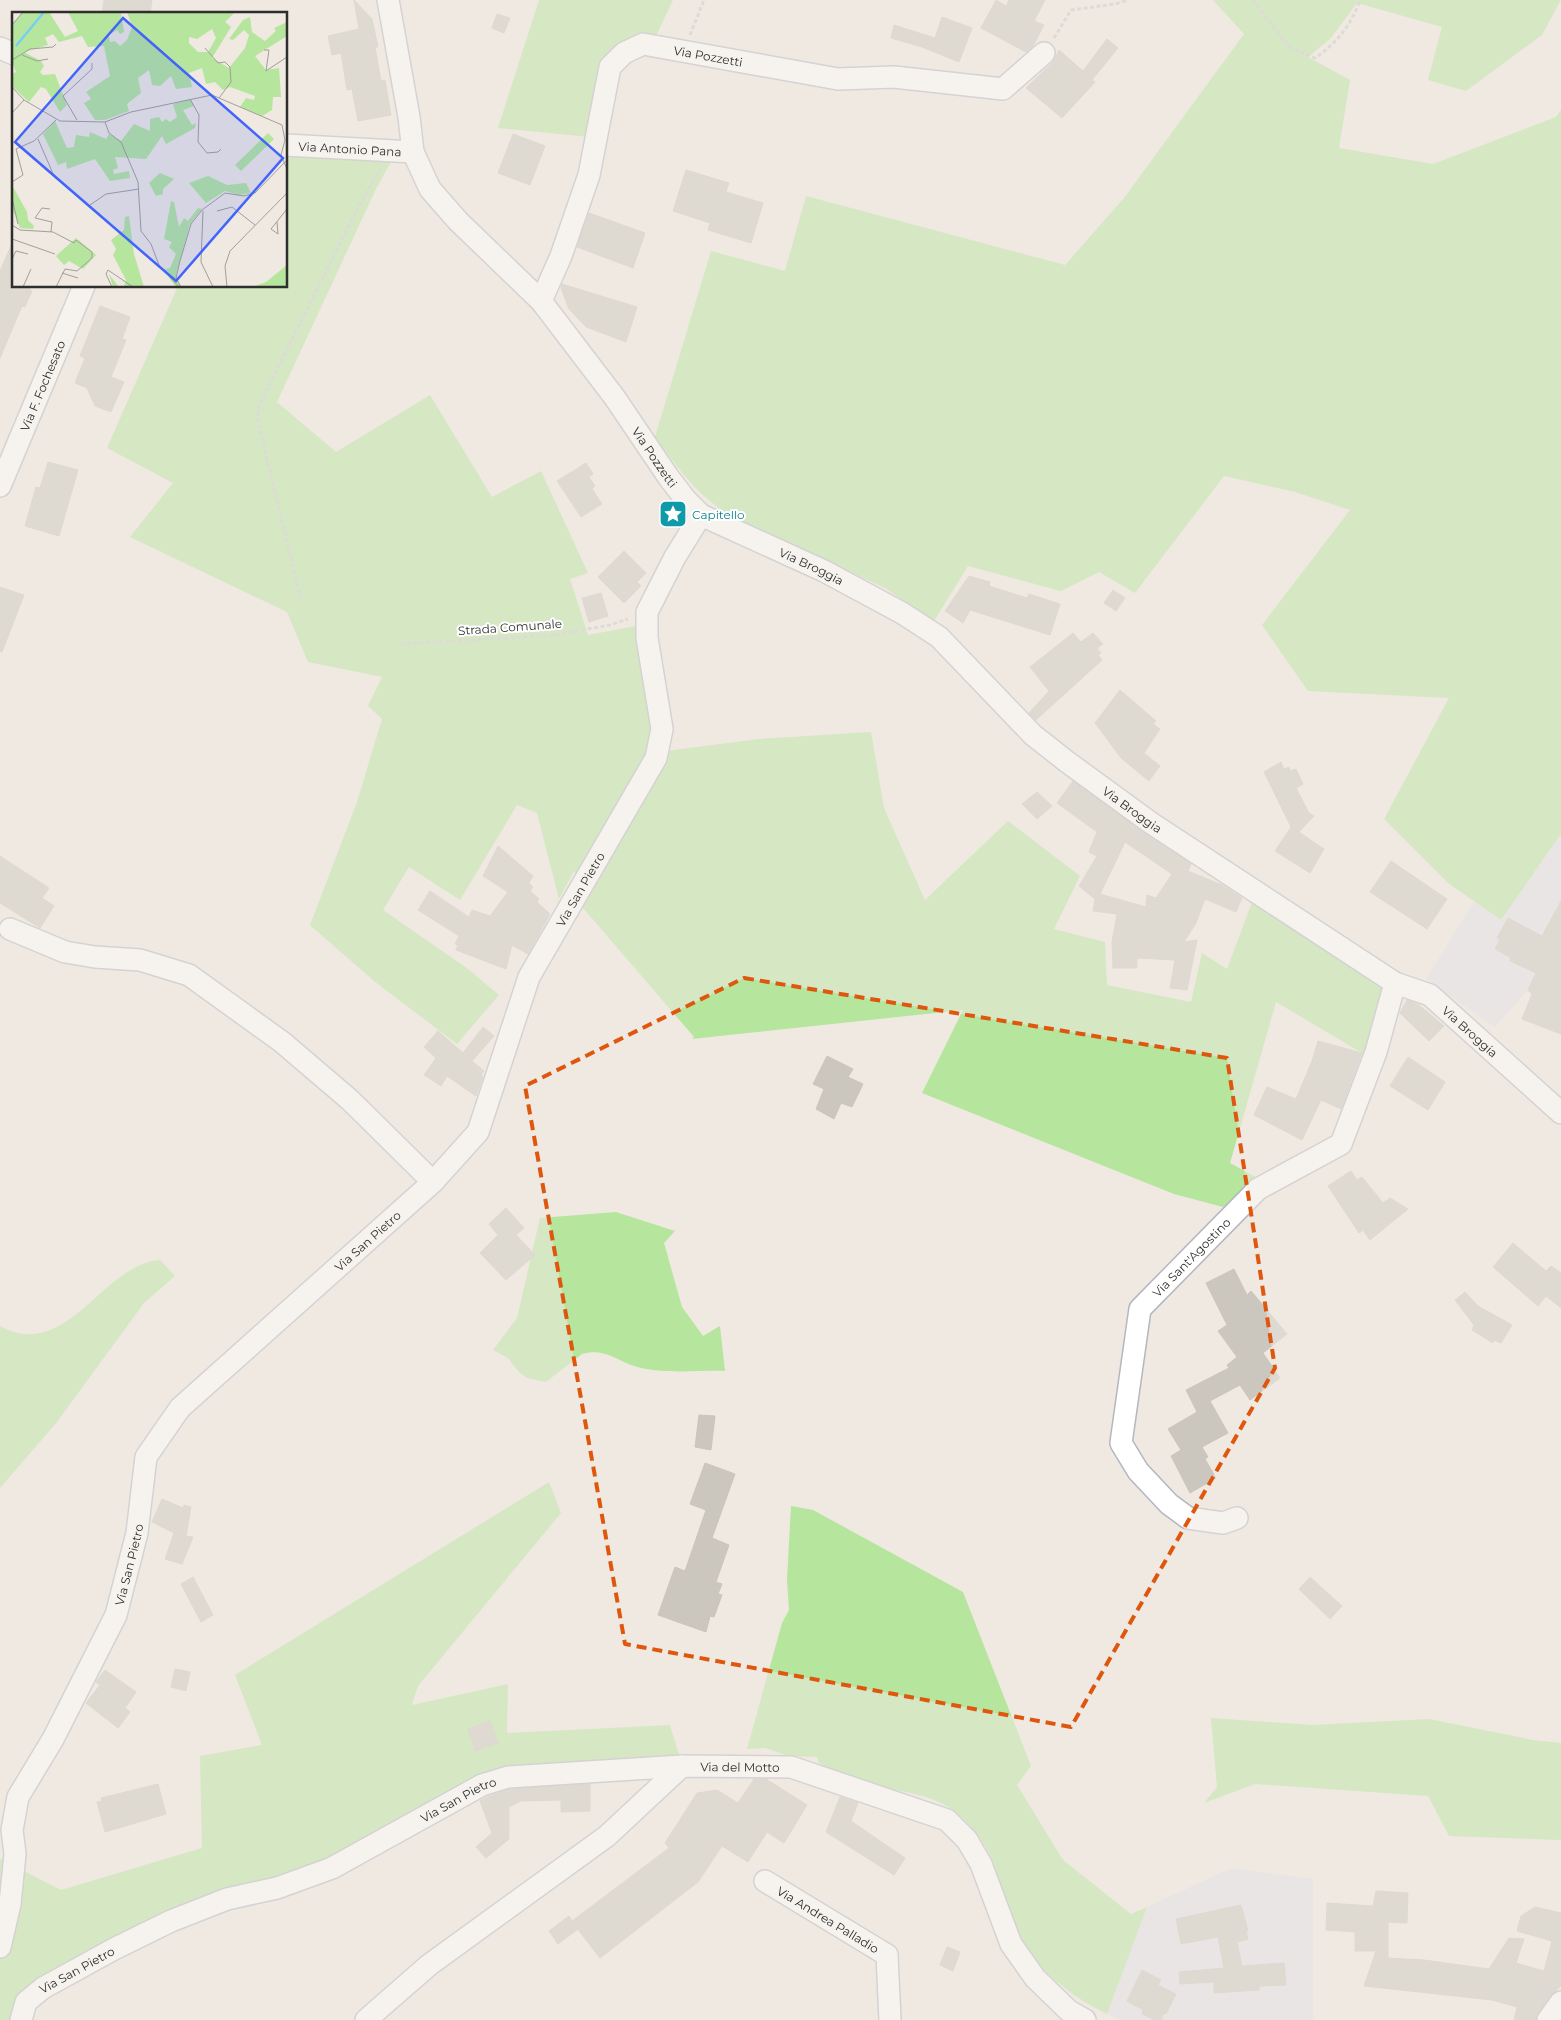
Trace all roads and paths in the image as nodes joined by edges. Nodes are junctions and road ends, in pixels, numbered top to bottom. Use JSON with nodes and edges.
{"nodes":[{"id":1,"x":388,"y":0,"type":"edge"},
{"id":2,"x":704,"y":0,"type":"edge"},
{"id":3,"x":1128,"y":0,"type":"edge"},
{"id":4,"x":1253,"y":0,"type":"edge"},
{"id":5,"x":1360,"y":0,"type":"edge"},
{"id":6,"x":0,"y":48,"type":"edge"},
{"id":7,"x":682,"y":52,"type":"junction"},
{"id":8,"x":12,"y":53,"type":"edge"},
{"id":9,"x":1044,"y":53,"type":"joint"},
{"id":10,"x":288,"y":145,"type":"edge"},
{"id":11,"x":391,"y":151,"type":"junction"},
{"id":12,"x":413,"y":152,"type":"junction"},
{"id":13,"x":83,"y":288,"type":"edge"},
{"id":14,"x":541,"y":301,"type":"junction"},
{"id":15,"x":0,"y":486,"type":"edge"},
{"id":16,"x":701,"y":514,"type":"junction"},
{"id":17,"x":301,"y":599,"type":"dead end"},
{"id":18,"x":647,"y":612,"type":"junction"},
{"id":19,"x":400,"y":644,"type":"dead end"},
{"id":20,"x":10,"y":929,"type":"dead end"},
{"id":21,"x":1395,"y":983,"type":"junction"},
{"id":22,"x":1561,"y":1113,"type":"edge"},
{"id":23,"x":433,"y":1182,"type":"junction"},
{"id":24,"x":1237,"y":1518,"type":"dead end"},
{"id":25,"x":682,"y":1766,"type":"junction"},
{"id":26,"x":765,"y":1880,"type":"dead end"},
{"id":27,"x":0,"y":1947,"type":"edge"},
{"id":28,"x":1561,"y":2002,"type":"edge"},
{"id":29,"x":21,"y":2020,"type":"edge"},
{"id":30,"x":366,"y":2020,"type":"edge"},
{"id":31,"x":890,"y":2020,"type":"edge"},
{"id":32,"x":1085,"y":2020,"type":"edge"},
{"id":33,"x":1548,"y":2020,"type":"edge"}],
"edges":[{"from":1,"to":12,"type":"street","name":"Via Pozzetti"},
{"from":2,"to":7,"type":"path"},
{"from":3,"to":9,"type":"path"},
{"from":4,"to":5,"type":"path"},
{"from":6,"to":8,"type":"street"},
{"from":7,"to":9,"type":"street","name":"Via Pozzetti"},
{"from":7,"to":14,"type":"street","name":"Via Pozzetti"},
{"from":10,"to":11,"type":"street","name":"Via Antonio Pana"},
{"from":11,"to":12,"type":"street","name":"Via Antonio Pana"},
{"from":11,"to":17,"type":"path"},
{"from":12,"to":14,"type":"street","name":"Via Pozzetti"},
{"from":13,"to":15,"type":"street","name":"Via F. Fochesato"},
{"from":14,"to":16,"type":"street","name":"Via Pozzetti"},
{"from":16,"to":18,"type":"street","name":"Via San Pietro"},
{"from":16,"to":21,"type":"street","name":"Via Broggia"},
{"from":18,"to":19,"type":"path","name":"Strada Comunale"},
{"from":18,"to":23,"type":"street","name":"Via San Pietro"},
{"from":20,"to":23,"type":"street"},
{"from":21,"to":22,"type":"street","name":"Via Broggia"},
{"from":21,"to":24,"type":"street","name":"Via Sant'Agostino"},
{"from":23,"to":27,"type":"street","name":"Via San Pietro"},
{"from":25,"to":29,"type":"street","name":"Via San Pietro"},
{"from":25,"to":30,"type":"street","name":"Via del Motto"},
{"from":25,"to":32,"type":"street","name":"Via del Motto"},
{"from":26,"to":31,"type":"street","name":"Via Andrea Palladio"},
{"from":28,"to":33,"type":"street"}]}
